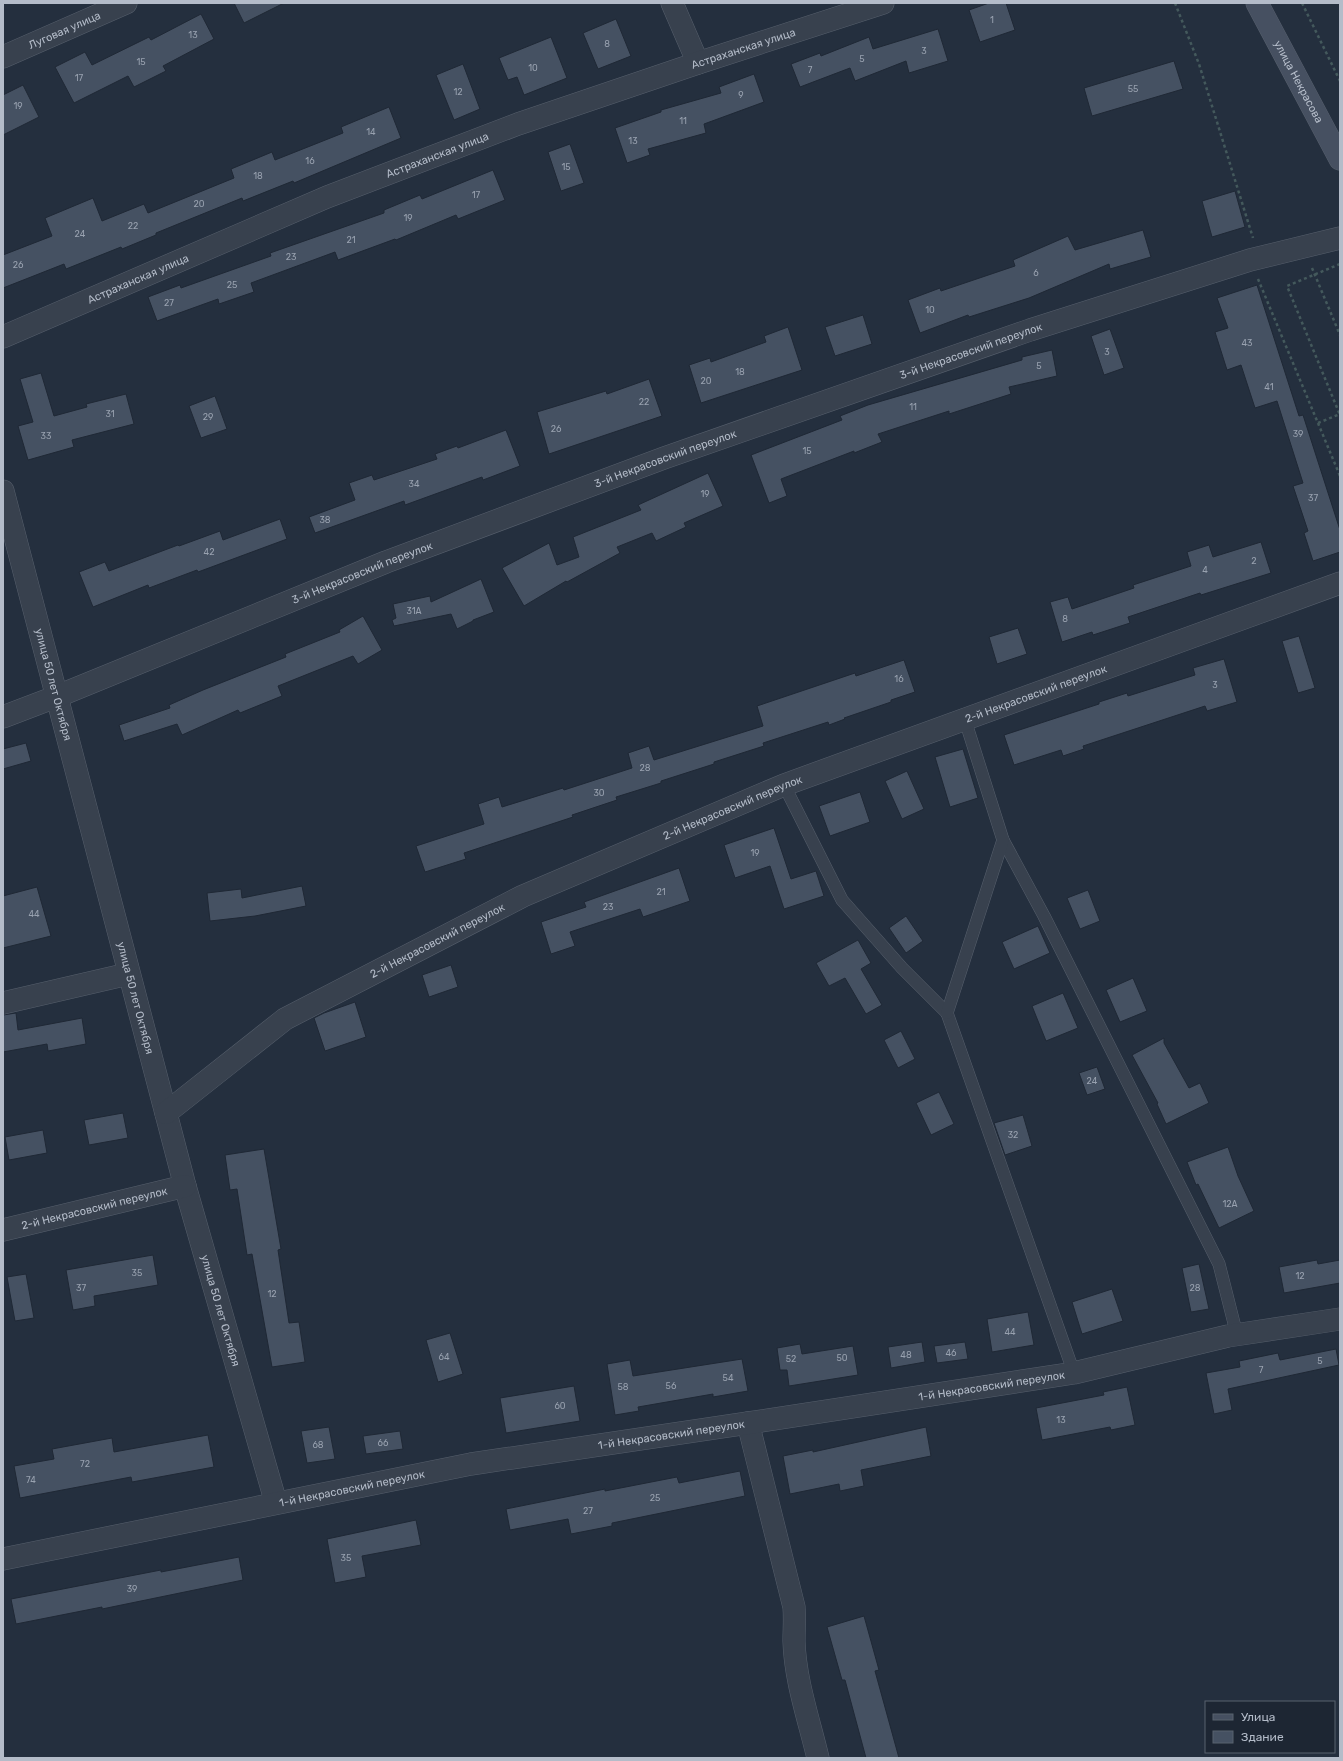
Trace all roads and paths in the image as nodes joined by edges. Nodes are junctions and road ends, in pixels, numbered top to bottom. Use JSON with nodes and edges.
{"nodes":[{"id":1,"x":126,"y":3,"type":"edge"},
{"id":2,"x":672,"y":3,"type":"edge"},
{"id":3,"x":883,"y":3,"type":"edge"},
{"id":4,"x":1175,"y":3,"type":"edge"},
{"id":5,"x":1257,"y":3,"type":"edge"},
{"id":6,"x":1302,"y":3,"type":"edge"},
{"id":7,"x":3,"y":57,"type":"edge"},
{"id":8,"x":698,"y":63,"type":"junction"},
{"id":9,"x":1340,"y":81,"type":"edge"},
{"id":10,"x":1340,"y":159,"type":"edge"},
{"id":11,"x":1340,"y":238,"type":"edge"},
{"id":12,"x":1250,"y":260,"type":"junction"},
{"id":13,"x":1340,"y":264,"type":"edge"},
{"id":14,"x":1315,"y":275,"type":"junction"},
{"id":15,"x":1340,"y":335,"type":"edge"},
{"id":16,"x":3,"y":337,"type":"edge"},
{"id":17,"x":1340,"y":414,"type":"edge"},
{"id":18,"x":1318,"y":423,"type":"junction"},
{"id":19,"x":1340,"y":476,"type":"edge"},
{"id":20,"x":3,"y":491,"type":"edge"},
{"id":21,"x":1340,"y":583,"type":"edge"},
{"id":22,"x":58,"y":696,"type":"junction"},
{"id":23,"x":3,"y":717,"type":"edge"},
{"id":24,"x":965,"y":720,"type":"junction"},
{"id":25,"x":784,"y":785,"type":"junction"},
{"id":26,"x":1003,"y":840,"type":"junction"},
{"id":27,"x":128,"y":974,"type":"junction"},
{"id":28,"x":3,"y":1003,"type":"edge"},
{"id":29,"x":947,"y":1013,"type":"junction"},
{"id":30,"x":166,"y":1113,"type":"junction"},
{"id":31,"x":185,"y":1186,"type":"junction"},
{"id":32,"x":3,"y":1230,"type":"edge"},
{"id":33,"x":1340,"y":1319,"type":"edge"},
{"id":34,"x":1237,"y":1335,"type":"junction"},
{"id":35,"x":1074,"y":1372,"type":"junction"},
{"id":36,"x":748,"y":1424,"type":"junction"},
{"id":37,"x":276,"y":1503,"type":"junction"},
{"id":38,"x":3,"y":1559,"type":"edge"},
{"id":39,"x":818,"y":1758,"type":"edge"}],
"edges":[{"from":1,"to":7,"type":"street","name":"Луговая улица"},
{"from":2,"to":8,"type":"street"},
{"from":3,"to":8,"type":"street","name":"Астраханская улица"},
{"from":4,"to":12,"type":"path"},
{"from":5,"to":10,"type":"street","name":"улица Некрасова"},
{"from":6,"to":9,"type":"path"},
{"from":8,"to":16,"type":"street","name":"Астраханская улица"},
{"from":11,"to":12,"type":"street","name":"3-й Некрасовский переулок"},
{"from":12,"to":18,"type":"path"},
{"from":12,"to":22,"type":"street","name":"3-й Некрасовский переулок"},
{"from":13,"to":14,"type":"path"},
{"from":14,"to":15,"type":"path"},
{"from":14,"to":17,"type":"path"},
{"from":17,"to":18,"type":"path"},
{"from":18,"to":19,"type":"path"},
{"from":20,"to":22,"type":"street","name":"улица 50 лет Октября"},
{"from":21,"to":24,"type":"street","name":"2-й Некрасовский переулок"},
{"from":22,"to":23,"type":"street","name":"3-й Некрасовский переулок"},
{"from":22,"to":27,"type":"street","name":"улица 50 лет Октября"},
{"from":24,"to":25,"type":"street","name":"2-й Некрасовский переулок"},
{"from":24,"to":26,"type":"lane"},
{"from":25,"to":29,"type":"lane"},
{"from":25,"to":30,"type":"street","name":"2-й Некрасовский переулок"},
{"from":26,"to":29,"type":"lane"},
{"from":26,"to":34,"type":"lane"},
{"from":27,"to":28,"type":"street"},
{"from":27,"to":30,"type":"street","name":"улица 50 лет Октября"},
{"from":29,"to":35,"type":"lane"},
{"from":30,"to":31,"type":"street","name":"улица 50 лет Октября"},
{"from":31,"to":32,"type":"street","name":"2-й Некрасовский переулок"},
{"from":31,"to":37,"type":"street","name":"улица 50 лет Октября"},
{"from":33,"to":34,"type":"street","name":"1-й Некрасовский переулок"},
{"from":34,"to":35,"type":"street","name":"1-й Некрасовский переулок"},
{"from":35,"to":36,"type":"street","name":"1-й Некрасовский переулок"},
{"from":36,"to":37,"type":"street","name":"1-й Некрасовский переулок"},
{"from":36,"to":39,"type":"street"},
{"from":37,"to":38,"type":"street","name":"1-й Некрасовский переулок"}]}
